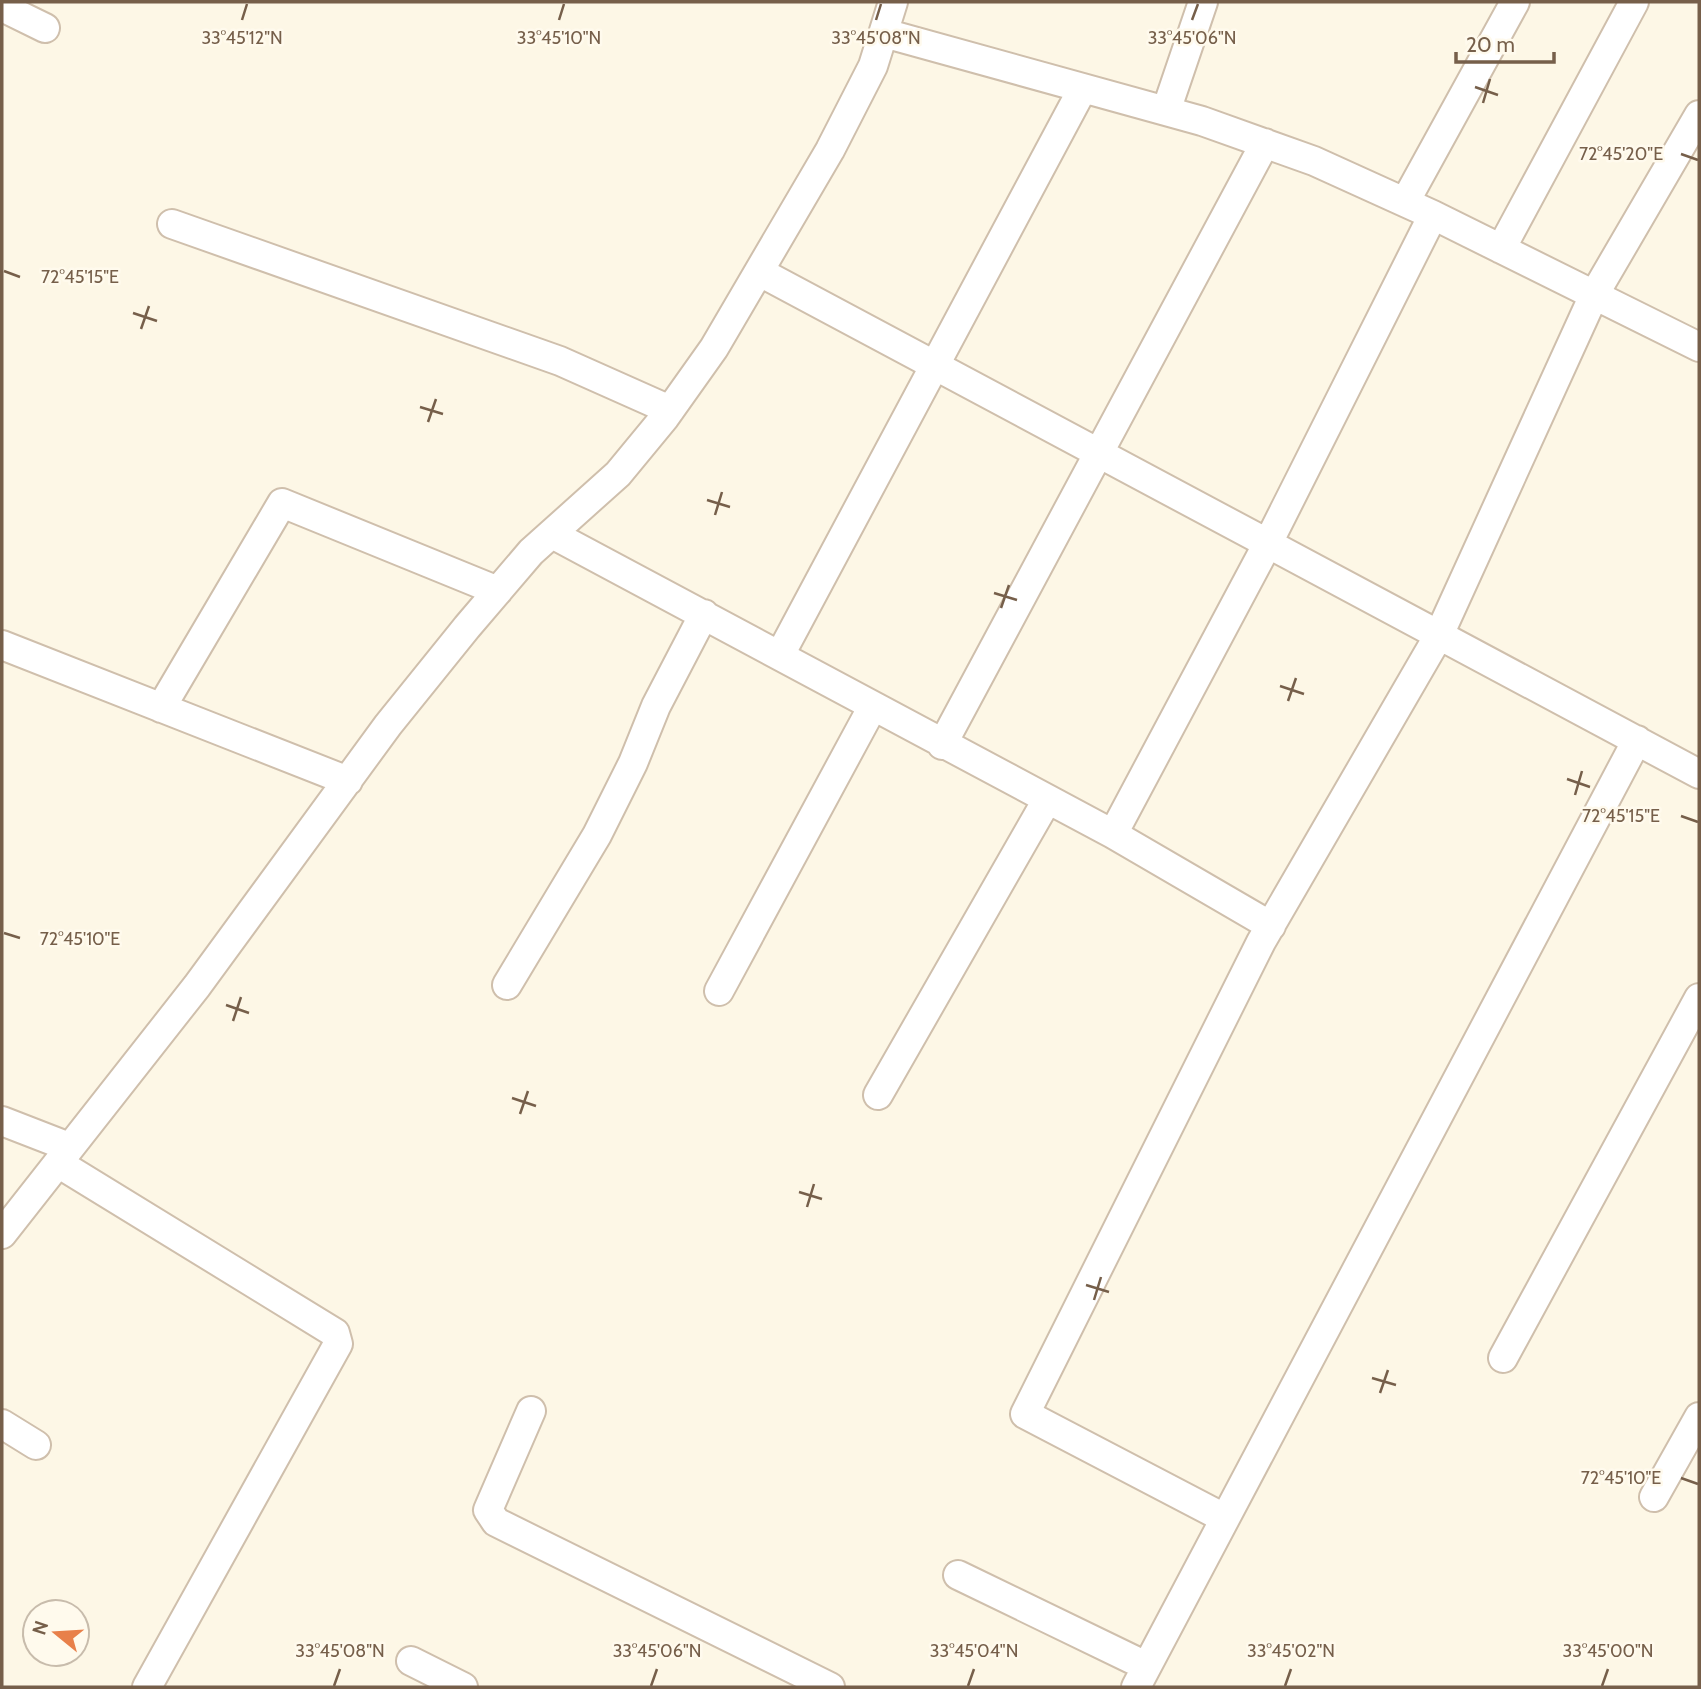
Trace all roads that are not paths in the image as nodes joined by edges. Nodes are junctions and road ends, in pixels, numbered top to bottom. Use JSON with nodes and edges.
{"nodes":[{"id":1,"x":893,"y":2,"type":"edge"},
{"id":2,"x":1203,"y":2,"type":"edge"},
{"id":3,"x":1515,"y":2,"type":"edge"},
{"id":4,"x":1634,"y":2,"type":"edge"},
{"id":5,"x":2,"y":7,"type":"edge"},
{"id":6,"x":45,"y":28,"type":"dead end"},
{"id":7,"x":884,"y":33,"type":"junction"},
{"id":8,"x":1083,"y":88,"type":"junction"},
{"id":9,"x":1166,"y":111,"type":"junction"},
{"id":10,"x":1699,"y":115,"type":"edge"},
{"id":11,"x":1265,"y":143,"type":"junction"},
{"id":12,"x":1405,"y":202,"type":"junction"},
{"id":13,"x":1433,"y":215,"type":"junction"},
{"id":14,"x":172,"y":224,"type":"dead end"},
{"id":15,"x":1501,"y":249,"type":"junction"},
{"id":16,"x":760,"y":272,"type":"junction"},
{"id":17,"x":1594,"y":295,"type":"junction"},
{"id":18,"x":1699,"y":347,"type":"edge"},
{"id":19,"x":936,"y":366,"type":"junction"},
{"id":20,"x":670,"y":410,"type":"junction"},
{"id":21,"x":1099,"y":453,"type":"junction"},
{"id":22,"x":552,"y":534,"type":"junction"},
{"id":23,"x":1268,"y":543,"type":"junction"},
{"id":24,"x":498,"y":591,"type":"junction"},
{"id":25,"x":704,"y":614,"type":"junction"},
{"id":26,"x":1439,"y":635,"type":"junction"},
{"id":27,"x":2,"y":645,"type":"edge"},
{"id":28,"x":780,"y":655,"type":"junction"},
{"id":29,"x":873,"y":706,"type":"junction"},
{"id":30,"x":161,"y":708,"type":"junction"},
{"id":31,"x":1637,"y":740,"type":"junction"},
{"id":32,"x":942,"y":744,"type":"junction"},
{"id":33,"x":1699,"y":774,"type":"edge"},
{"id":34,"x":348,"y":781,"type":"junction"},
{"id":35,"x":1047,"y":800,"type":"junction"},
{"id":36,"x":1113,"y":834,"type":"junction"},
{"id":37,"x":1271,"y":926,"type":"junction"},
{"id":38,"x":507,"y":985,"type":"dead end"},
{"id":39,"x":719,"y":991,"type":"dead end"},
{"id":40,"x":1699,"y":998,"type":"edge"},
{"id":41,"x":878,"y":1095,"type":"dead end"},
{"id":42,"x":2,"y":1121,"type":"edge"},
{"id":43,"x":64,"y":1155,"type":"junction"},
{"id":44,"x":2,"y":1234,"type":"edge"},
{"id":45,"x":1503,"y":1358,"type":"dead end"},
{"id":46,"x":531,"y":1411,"type":"dead end"},
{"id":47,"x":1699,"y":1417,"type":"edge"},
{"id":48,"x":2,"y":1424,"type":"edge"},
{"id":49,"x":36,"y":1445,"type":"dead end"},
{"id":50,"x":1654,"y":1497,"type":"dead end"},
{"id":51,"x":1224,"y":1518,"type":"junction"},
{"id":52,"x":958,"y":1575,"type":"dead end"},
{"id":53,"x":411,"y":1661,"type":"dead end"},
{"id":54,"x":1141,"y":1677,"type":"edge"},
{"id":55,"x":147,"y":1687,"type":"edge"},
{"id":56,"x":463,"y":1687,"type":"edge"},
{"id":57,"x":830,"y":1687,"type":"edge"}],
"edges":[{"from":1,"to":7,"type":"street"},
{"from":2,"to":9,"type":"street"},
{"from":3,"to":12,"type":"street"},
{"from":4,"to":15,"type":"street"},
{"from":5,"to":6,"type":"street"},
{"from":7,"to":8,"type":"street"},
{"from":7,"to":16,"type":"street"},
{"from":8,"to":9,"type":"street"},
{"from":8,"to":19,"type":"street"},
{"from":9,"to":11,"type":"street"},
{"from":10,"to":17,"type":"street"},
{"from":11,"to":12,"type":"street"},
{"from":11,"to":21,"type":"street"},
{"from":12,"to":13,"type":"street"},
{"from":13,"to":15,"type":"street"},
{"from":13,"to":23,"type":"street"},
{"from":14,"to":20,"type":"street"},
{"from":15,"to":17,"type":"street"},
{"from":16,"to":19,"type":"street"},
{"from":16,"to":20,"type":"street"},
{"from":17,"to":18,"type":"street"},
{"from":17,"to":26,"type":"street"},
{"from":19,"to":21,"type":"street"},
{"from":19,"to":28,"type":"street"},
{"from":20,"to":22,"type":"street"},
{"from":21,"to":23,"type":"street"},
{"from":21,"to":32,"type":"street"},
{"from":22,"to":24,"type":"street"},
{"from":22,"to":25,"type":"street"},
{"from":23,"to":26,"type":"street"},
{"from":23,"to":36,"type":"street"},
{"from":24,"to":30,"type":"street"},
{"from":24,"to":34,"type":"street"},
{"from":25,"to":28,"type":"street"},
{"from":25,"to":38,"type":"street"},
{"from":26,"to":31,"type":"street"},
{"from":26,"to":37,"type":"street"},
{"from":27,"to":30,"type":"street"},
{"from":28,"to":29,"type":"street"},
{"from":29,"to":32,"type":"street"},
{"from":29,"to":39,"type":"street"},
{"from":30,"to":34,"type":"street"},
{"from":31,"to":33,"type":"street"},
{"from":31,"to":51,"type":"street"},
{"from":32,"to":35,"type":"street"},
{"from":34,"to":43,"type":"street"},
{"from":35,"to":36,"type":"street"},
{"from":35,"to":41,"type":"street"},
{"from":36,"to":37,"type":"street"},
{"from":37,"to":51,"type":"street"},
{"from":40,"to":45,"type":"street"},
{"from":42,"to":43,"type":"street"},
{"from":43,"to":44,"type":"street"},
{"from":43,"to":55,"type":"street"},
{"from":46,"to":57,"type":"street"},
{"from":47,"to":50,"type":"street"},
{"from":48,"to":49,"type":"street"},
{"from":51,"to":54,"type":"street"},
{"from":52,"to":54,"type":"street"},
{"from":53,"to":56,"type":"street"}]}
